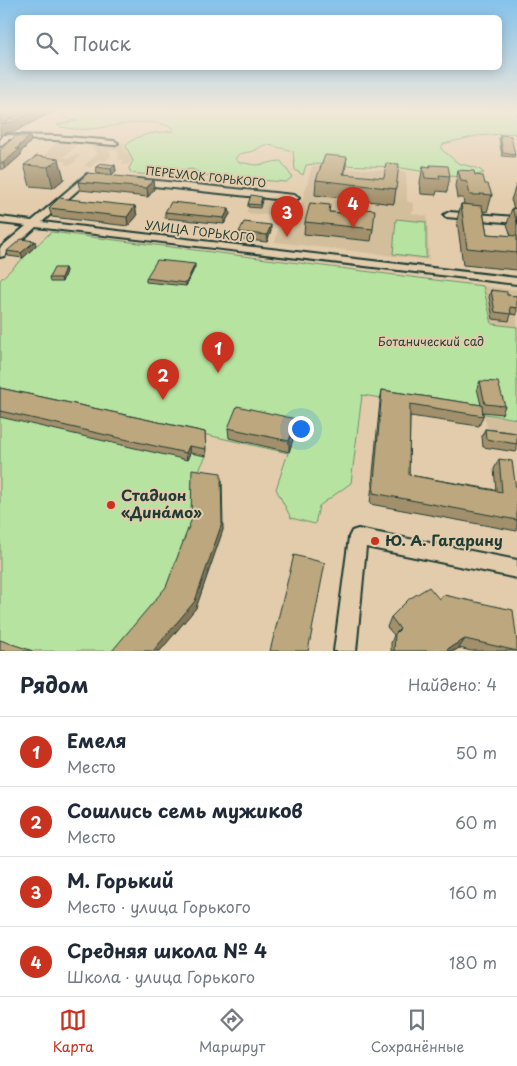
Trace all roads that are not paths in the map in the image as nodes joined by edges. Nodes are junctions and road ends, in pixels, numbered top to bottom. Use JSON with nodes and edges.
{"nodes":[{"id":1,"x":67,"y":140,"type":"edge"},
{"id":2,"x":114,"y":143,"type":"dead end"},
{"id":3,"x":105,"y":179,"type":"edge"},
{"id":4,"x":124,"y":181,"type":"edge"},
{"id":5,"x":294,"y":198,"type":"dead end"},
{"id":6,"x":449,"y":215,"type":"dead end"},
{"id":7,"x":0,"y":220,"type":"edge"},
{"id":8,"x":517,"y":220,"type":"edge"},
{"id":9,"x":32,"y":225,"type":"junction"},
{"id":10,"x":0,"y":254,"type":"edge"},
{"id":11,"x":517,"y":281,"type":"edge"},
{"id":12,"x":517,"y":570,"type":"edge"},
{"id":13,"x":346,"y":651,"type":"edge"}],
"edges":[{"from":1,"to":2,"type":"street"},
{"from":3,"to":9,"type":"street"},
{"from":4,"to":5,"type":"street","name":"ПЕРЕУЛОК ГОРЬКОГО"},
{"from":6,"to":8,"type":"street"},
{"from":7,"to":9,"type":"street","name":"УЛИЦА ГОРЬКОГО"},
{"from":9,"to":10,"type":"street"},
{"from":9,"to":11,"type":"street","name":"УЛИЦА ГОРЬКОГО"},
{"from":12,"to":13,"type":"street"}]}
